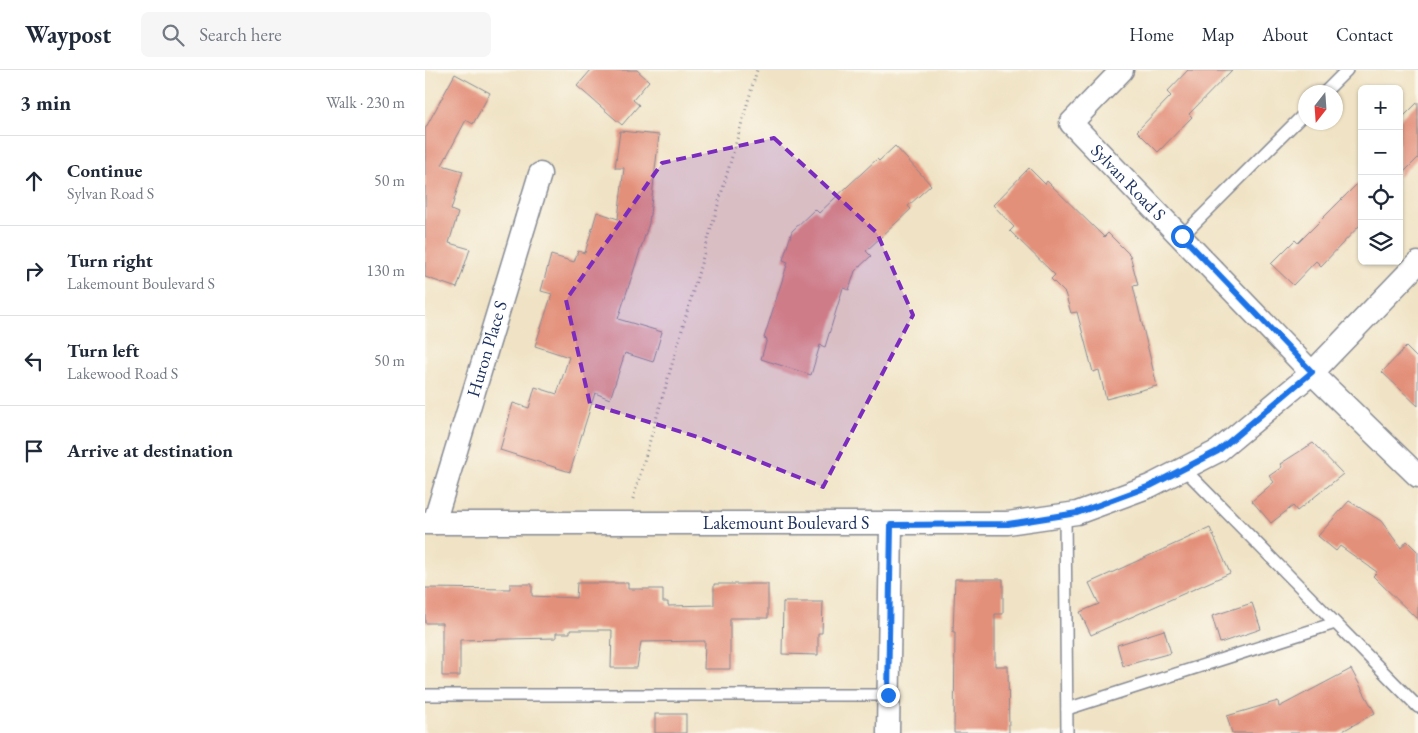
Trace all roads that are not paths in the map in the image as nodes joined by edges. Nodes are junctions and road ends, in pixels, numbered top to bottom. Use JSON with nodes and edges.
{"nodes":[{"id":1,"x":1121,"y":70,"type":"edge"},
{"id":2,"x":1347,"y":70,"type":"edge"},
{"id":3,"x":1332,"y":85,"type":"edge"},
{"id":4,"x":1298,"y":119,"type":"edge"},
{"id":5,"x":541,"y":174,"type":"dead end"},
{"id":6,"x":1182,"y":236,"type":"junction"},
{"id":7,"x":1418,"y":263,"type":"edge"},
{"id":8,"x":1312,"y":372,"type":"junction"},
{"id":9,"x":1184,"y":469,"type":"junction"},
{"id":10,"x":1418,"y":476,"type":"edge"},
{"id":11,"x":1065,"y":515,"type":"junction"},
{"id":12,"x":430,"y":523,"type":"edge"},
{"id":13,"x":891,"y":525,"type":"junction"},
{"id":14,"x":1335,"y":623,"type":"junction"},
{"id":15,"x":425,"y":695,"type":"edge"},
{"id":16,"x":888,"y":695,"type":"junction"},
{"id":17,"x":1418,"y":707,"type":"edge"},
{"id":18,"x":1067,"y":709,"type":"junction"},
{"id":19,"x":888,"y":733,"type":"edge"},
{"id":20,"x":1067,"y":733,"type":"edge"}],
"edges":[{"from":1,"to":6,"type":"street","name":"Sylvan Road S"},
{"from":2,"to":3,"type":"lane"},
{"from":4,"to":6,"type":"lane"},
{"from":5,"to":12,"type":"street","name":"Huron Place S"},
{"from":6,"to":8,"type":"street","name":"Sylvan Road S"},
{"from":7,"to":8,"type":"street","name":"Lakemount Boulevard S"},
{"from":8,"to":9,"type":"street","name":"Lakemount Boulevard S"},
{"from":8,"to":10,"type":"street","name":"Sylvan Road S"},
{"from":9,"to":11,"type":"street","name":"Lakemount Boulevard S"},
{"from":9,"to":14,"type":"lane"},
{"from":11,"to":13,"type":"street","name":"Lakemount Boulevard S"},
{"from":11,"to":18,"type":"lane"},
{"from":12,"to":13,"type":"street","name":"Lakemount Boulevard S"},
{"from":13,"to":16,"type":"street"},
{"from":14,"to":17,"type":"lane"},
{"from":14,"to":18,"type":"lane"},
{"from":15,"to":16,"type":"lane"},
{"from":16,"to":19,"type":"street"},
{"from":18,"to":20,"type":"lane"}]}
